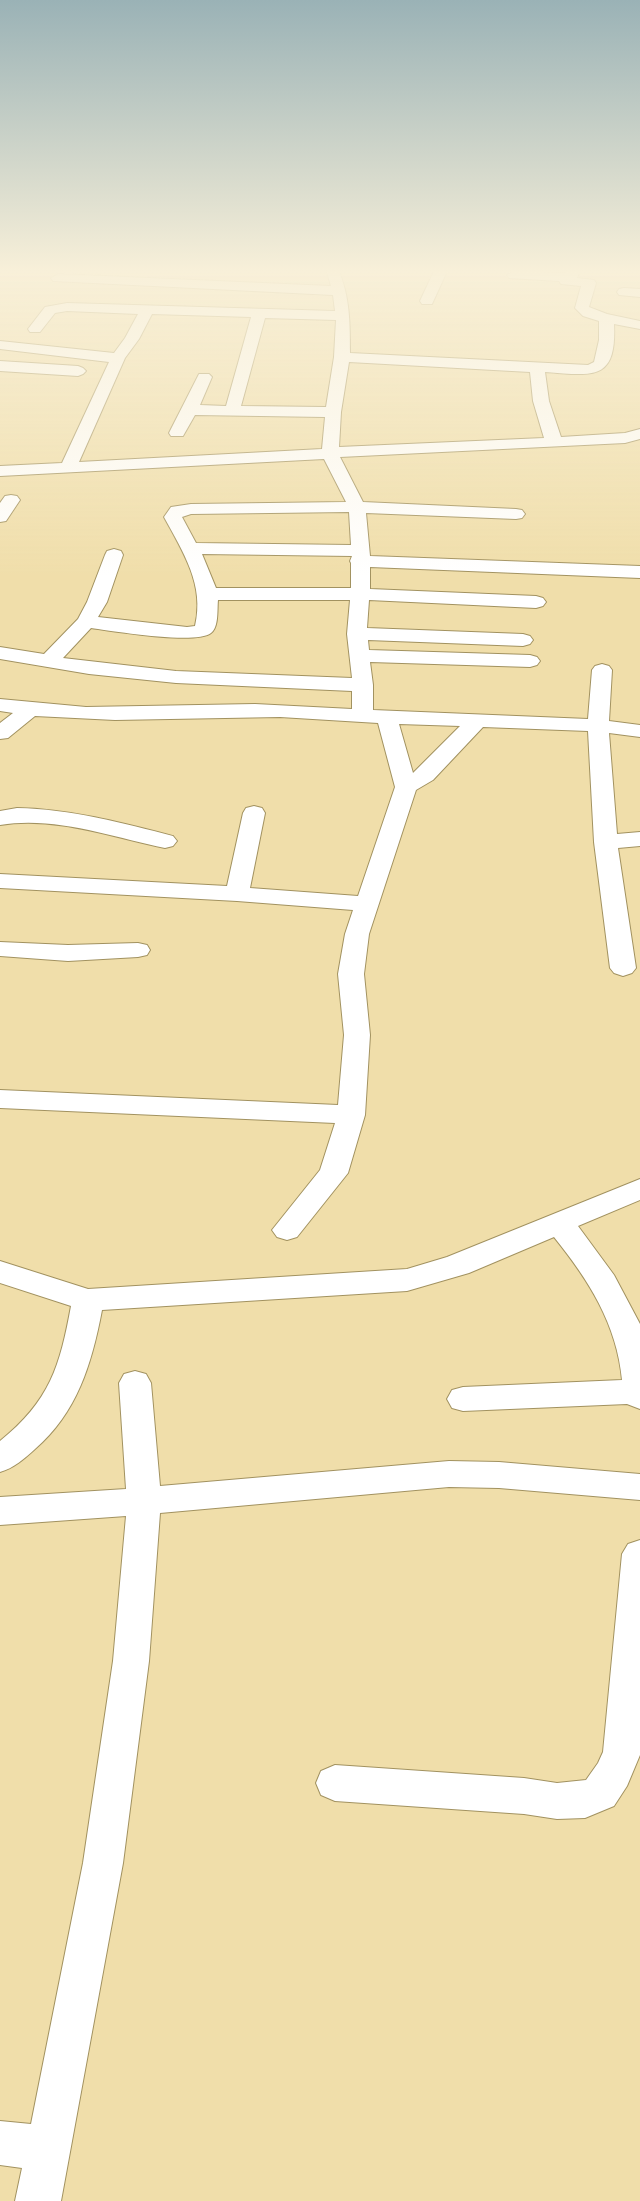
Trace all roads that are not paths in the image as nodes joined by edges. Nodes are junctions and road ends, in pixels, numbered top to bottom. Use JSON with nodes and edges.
{"nodes":[{"id":1,"x":79,"y":372,"type":"edge"},
{"id":2,"x":243,"y":372,"type":"edge"},
{"id":3,"x":340,"y":372,"type":"edge"},
{"id":4,"x":537,"y":372,"type":"edge"},
{"id":5,"x":111,"y":374,"type":"joint"},
{"id":6,"x":204,"y":377,"type":"dead end"},
{"id":7,"x":190,"y":410,"type":"junction"},
{"id":8,"x":232,"y":411,"type":"junction"},
{"id":9,"x":333,"y":412,"type":"junction"},
{"id":10,"x":177,"y":433,"type":"dead end"},
{"id":11,"x":635,"y":437,"type":"edge"},
{"id":12,"x":554,"y":442,"type":"junction"},
{"id":13,"x":330,"y":453,"type":"junction"},
{"id":14,"x":68,"y":468,"type":"junction"},
{"id":15,"x":0,"y":471,"type":"edge"},
{"id":16,"x":339,"y":472,"type":"junction"},
{"id":17,"x":320,"y":473,"type":"dead end"},
{"id":18,"x":11,"y":500,"type":"dead end"},
{"id":19,"x":357,"y":508,"type":"junction"},
{"id":20,"x":516,"y":514,"type":"dead end"},
{"id":21,"x":0,"y":517,"type":"edge"},
{"id":22,"x":191,"y":548,"type":"junction"},
{"id":23,"x":114,"y":555,"type":"dead end"},
{"id":24,"x":360,"y":556,"type":"junction"},
{"id":25,"x":640,"y":572,"type":"edge"},
{"id":26,"x":209,"y":594,"type":"junction"},
{"id":27,"x":360,"y":594,"type":"junction"},
{"id":28,"x":536,"y":602,"type":"dead end"},
{"id":29,"x":86,"y":622,"type":"junction"},
{"id":30,"x":357,"y":634,"type":"junction"},
{"id":31,"x":523,"y":640,"type":"dead end"},
{"id":32,"x":0,"y":653,"type":"edge"},
{"id":33,"x":359,"y":656,"type":"junction"},
{"id":34,"x":530,"y":661,"type":"dead end"},
{"id":35,"x":48,"y":662,"type":"junction"},
{"id":36,"x":602,"y":670,"type":"dead end"},
{"id":37,"x":363,"y":685,"type":"junction"},
{"id":38,"x":0,"y":705,"type":"edge"},
{"id":39,"x":30,"y":710,"type":"junction"},
{"id":40,"x":362,"y":716,"type":"junction"},
{"id":41,"x":387,"y":718,"type":"junction"},
{"id":42,"x":477,"y":722,"type":"junction"},
{"id":43,"x":598,"y":724,"type":"junction"},
{"id":44,"x":640,"y":731,"type":"edge"},
{"id":45,"x":0,"y":733,"type":"edge"},
{"id":46,"x":406,"y":787,"type":"junction"},
{"id":47,"x":254,"y":814,"type":"dead end"},
{"id":48,"x":0,"y":818,"type":"edge"},
{"id":49,"x":640,"y":839,"type":"edge"},
{"id":50,"x":166,"y":840,"type":"dead end"},
{"id":51,"x":606,"y":842,"type":"junction"},
{"id":52,"x":0,"y":881,"type":"edge"},
{"id":53,"x":237,"y":894,"type":"junction"},
{"id":54,"x":367,"y":904,"type":"junction"},
{"id":55,"x":0,"y":949,"type":"edge"},
{"id":56,"x":138,"y":950,"type":"dead end"},
{"id":57,"x":623,"y":968,"type":"dead end"},
{"id":58,"x":0,"y":1100,"type":"edge"},
{"id":59,"x":352,"y":1116,"type":"junction"},
{"id":60,"x":640,"y":1189,"type":"edge"},
{"id":61,"x":559,"y":1223,"type":"junction"},
{"id":62,"x":287,"y":1230,"type":"dead end"},
{"id":63,"x":0,"y":1272,"type":"edge"},
{"id":64,"x":88,"y":1300,"type":"junction"},
{"id":65,"x":136,"y":1383,"type":"dead end"},
{"id":66,"x":640,"y":1391,"type":"edge"},
{"id":67,"x":640,"y":1397,"type":"edge"},
{"id":68,"x":463,"y":1399,"type":"dead end"},
{"id":69,"x":0,"y":1459,"type":"edge"},
{"id":70,"x":640,"y":1487,"type":"edge"},
{"id":71,"x":144,"y":1501,"type":"junction"},
{"id":72,"x":0,"y":1510,"type":"edge"},
{"id":73,"x":640,"y":1554,"type":"edge"},
{"id":74,"x":636,"y":1653,"type":"edge"},
{"id":75,"x":335,"y":1783,"type":"dead end"},
{"id":76,"x":0,"y":2143,"type":"edge"},
{"id":77,"x":49,"y":2148,"type":"junction"},
{"id":78,"x":38,"y":2201,"type":"edge"}],
"edges":[{"from":1,"to":5,"type":"street"},
{"from":2,"to":8,"type":"street"},
{"from":3,"to":9,"type":"street"},
{"from":4,"to":12,"type":"street"},
{"from":5,"to":14,"type":"street"},
{"from":6,"to":7,"type":"street"},
{"from":7,"to":8,"type":"street"},
{"from":7,"to":10,"type":"street"},
{"from":8,"to":9,"type":"street"},
{"from":9,"to":13,"type":"street"},
{"from":11,"to":12,"type":"street"},
{"from":12,"to":13,"type":"street"},
{"from":13,"to":14,"type":"street"},
{"from":13,"to":16,"type":"street"},
{"from":14,"to":15,"type":"street"},
{"from":16,"to":17,"type":"street"},
{"from":16,"to":19,"type":"street"},
{"from":18,"to":21,"type":"street"},
{"from":19,"to":20,"type":"street"},
{"from":19,"to":22,"type":"street"},
{"from":19,"to":24,"type":"street"},
{"from":22,"to":24,"type":"street"},
{"from":22,"to":26,"type":"street"},
{"from":23,"to":29,"type":"street"},
{"from":24,"to":25,"type":"street"},
{"from":24,"to":27,"type":"street"},
{"from":26,"to":27,"type":"street"},
{"from":26,"to":29,"type":"street"},
{"from":27,"to":28,"type":"street"},
{"from":27,"to":30,"type":"street"},
{"from":29,"to":35,"type":"street"},
{"from":30,"to":31,"type":"street"},
{"from":30,"to":33,"type":"street"},
{"from":32,"to":35,"type":"street"},
{"from":33,"to":34,"type":"street"},
{"from":33,"to":37,"type":"street"},
{"from":35,"to":37,"type":"street"},
{"from":36,"to":43,"type":"street"},
{"from":37,"to":40,"type":"street"},
{"from":38,"to":39,"type":"street"},
{"from":39,"to":40,"type":"street"},
{"from":39,"to":45,"type":"street"},
{"from":40,"to":41,"type":"street"},
{"from":41,"to":42,"type":"street"},
{"from":41,"to":46,"type":"street"},
{"from":42,"to":43,"type":"street"},
{"from":42,"to":46,"type":"street"},
{"from":43,"to":44,"type":"street"},
{"from":43,"to":51,"type":"street"},
{"from":46,"to":54,"type":"street"},
{"from":47,"to":53,"type":"street"},
{"from":48,"to":50,"type":"street"},
{"from":49,"to":51,"type":"street"},
{"from":51,"to":57,"type":"street"},
{"from":52,"to":53,"type":"street"},
{"from":53,"to":54,"type":"street"},
{"from":54,"to":59,"type":"street"},
{"from":55,"to":56,"type":"street"},
{"from":58,"to":59,"type":"street"},
{"from":59,"to":62,"type":"street"},
{"from":60,"to":61,"type":"street"},
{"from":61,"to":64,"type":"street"},
{"from":61,"to":66,"type":"street"},
{"from":63,"to":64,"type":"street"},
{"from":64,"to":69,"type":"street"},
{"from":65,"to":71,"type":"street"},
{"from":66,"to":67,"type":"street"},
{"from":66,"to":68,"type":"street"},
{"from":70,"to":71,"type":"street"},
{"from":71,"to":72,"type":"street"},
{"from":71,"to":77,"type":"street"},
{"from":73,"to":74,"type":"street"},
{"from":74,"to":75,"type":"street"},
{"from":76,"to":77,"type":"street"},
{"from":77,"to":78,"type":"street"}]}
